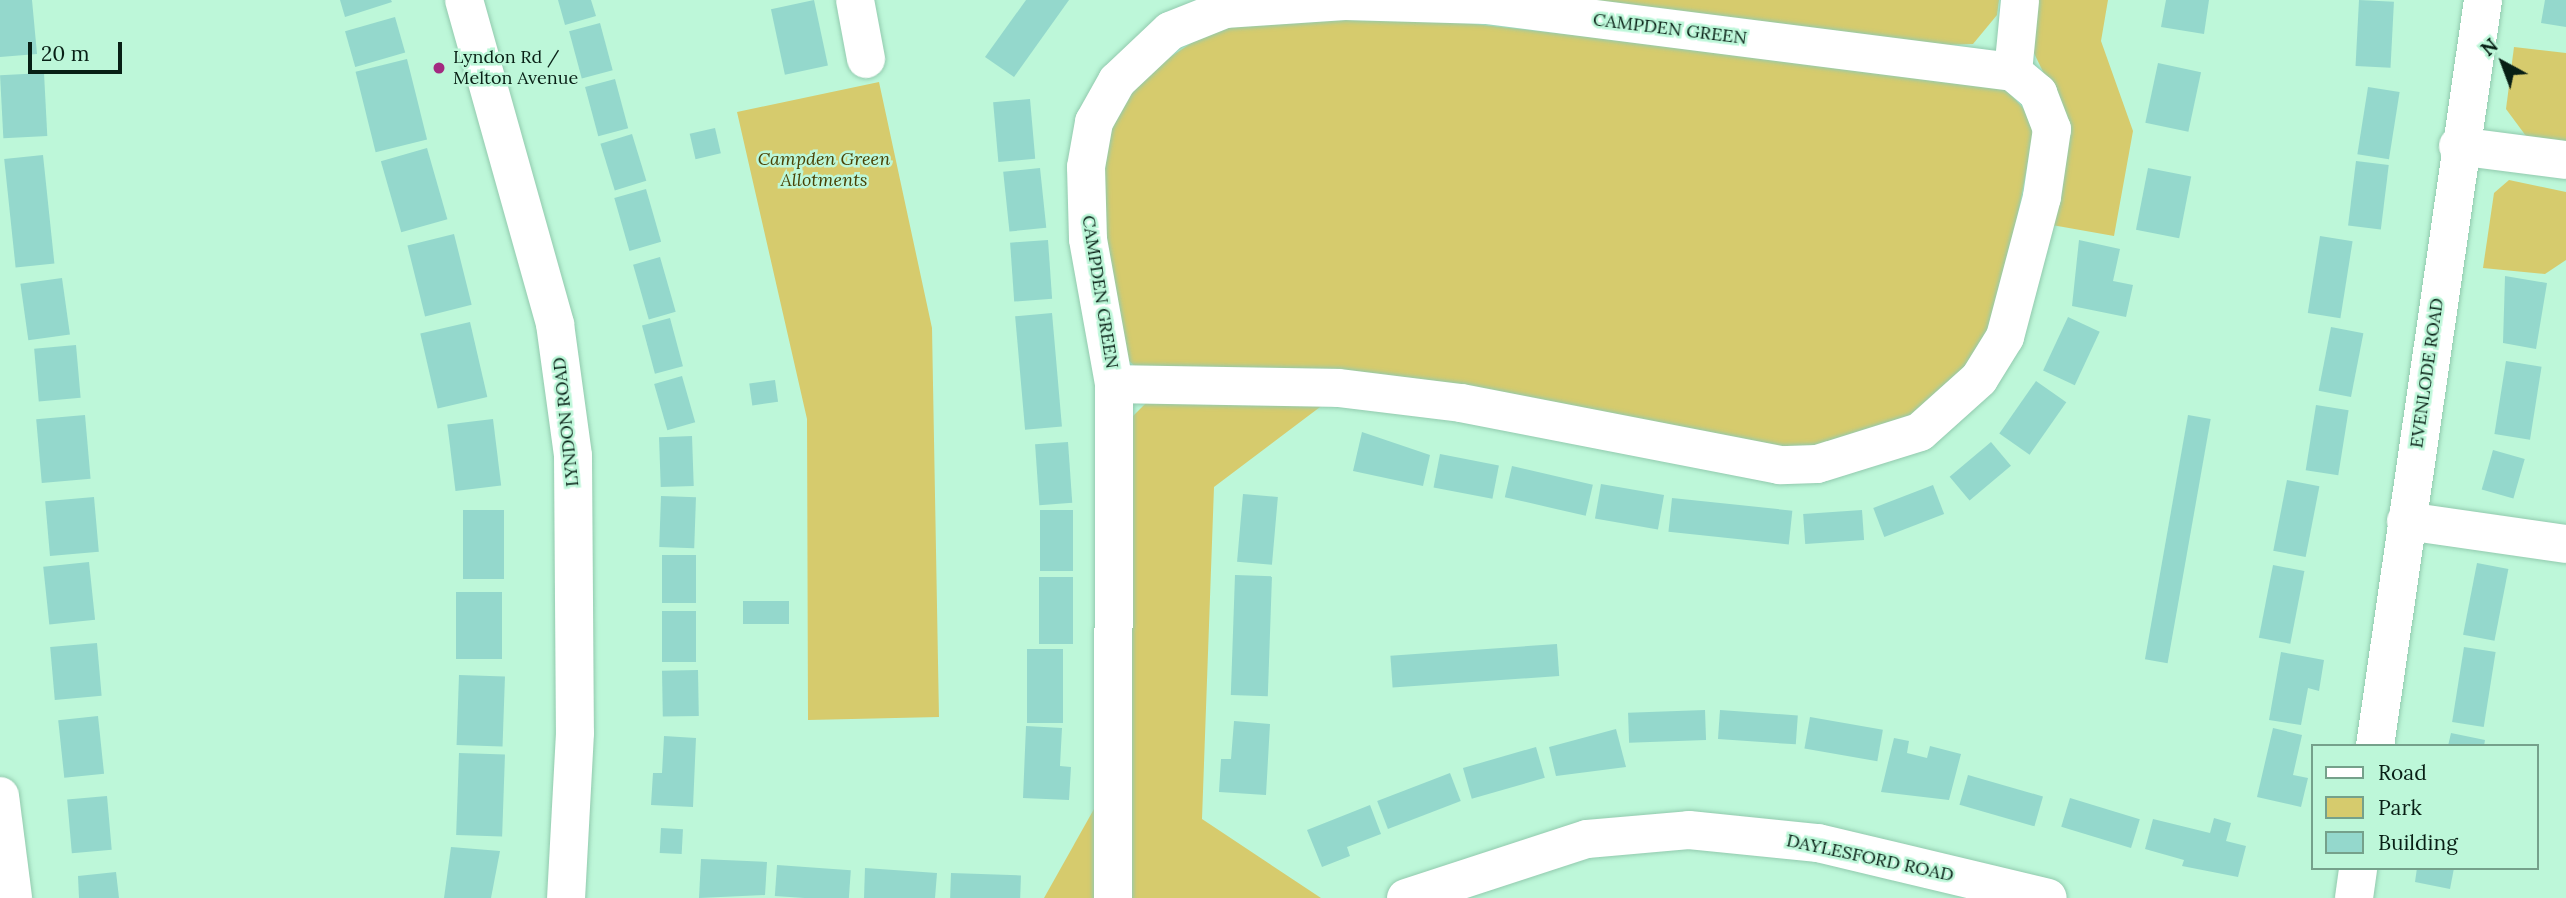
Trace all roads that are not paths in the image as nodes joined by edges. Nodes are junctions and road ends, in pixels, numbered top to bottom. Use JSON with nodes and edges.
{"nodes":[{"id":1,"x":464,"y":0,"type":"edge"},
{"id":2,"x":855,"y":0,"type":"edge"},
{"id":3,"x":2021,"y":0,"type":"edge"},
{"id":4,"x":2483,"y":0,"type":"edge"},
{"id":5,"x":866,"y":59,"type":"dead end"},
{"id":6,"x":2013,"y":72,"type":"junction"},
{"id":7,"x":2458,"y":145,"type":"junction"},
{"id":8,"x":2566,"y":160,"type":"edge"},
{"id":9,"x":1114,"y":384,"type":"junction"},
{"id":10,"x":2406,"y":521,"type":"junction"},
{"id":11,"x":2566,"y":544,"type":"edge"},
{"id":12,"x":2375,"y":744,"type":"edge"},
{"id":13,"x":0,"y":796,"type":"edge"},
{"id":14,"x":2358,"y":870,"type":"edge"},
{"id":15,"x":13,"y":898,"type":"edge"},
{"id":16,"x":566,"y":898,"type":"edge"},
{"id":17,"x":1113,"y":898,"type":"edge"},
{"id":18,"x":1406,"y":898,"type":"edge"},
{"id":19,"x":2048,"y":898,"type":"edge"},
{"id":20,"x":2354,"y":898,"type":"edge"}],
"edges":[{"from":1,"to":16,"type":"street","name":"LYNDON ROAD"},
{"from":2,"to":5,"type":"street"},
{"from":3,"to":6,"type":"street"},
{"from":4,"to":7,"type":"street","name":"EVENLODE ROAD"},
{"from":6,"to":9,"type":"street","name":"CAMPDEN GREEN"},
{"from":6,"to":9,"type":"street","name":"CAMPDEN GREEN"},
{"from":7,"to":8,"type":"street"},
{"from":7,"to":10,"type":"street","name":"EVENLODE ROAD"},
{"from":9,"to":17,"type":"street","name":"CAMPDEN GREEN"},
{"from":10,"to":11,"type":"street"},
{"from":10,"to":12,"type":"street","name":"EVENLODE ROAD"},
{"from":13,"to":15,"type":"street"},
{"from":14,"to":20,"type":"street"},
{"from":18,"to":19,"type":"street","name":"DAYLESFORD ROAD"}]}
